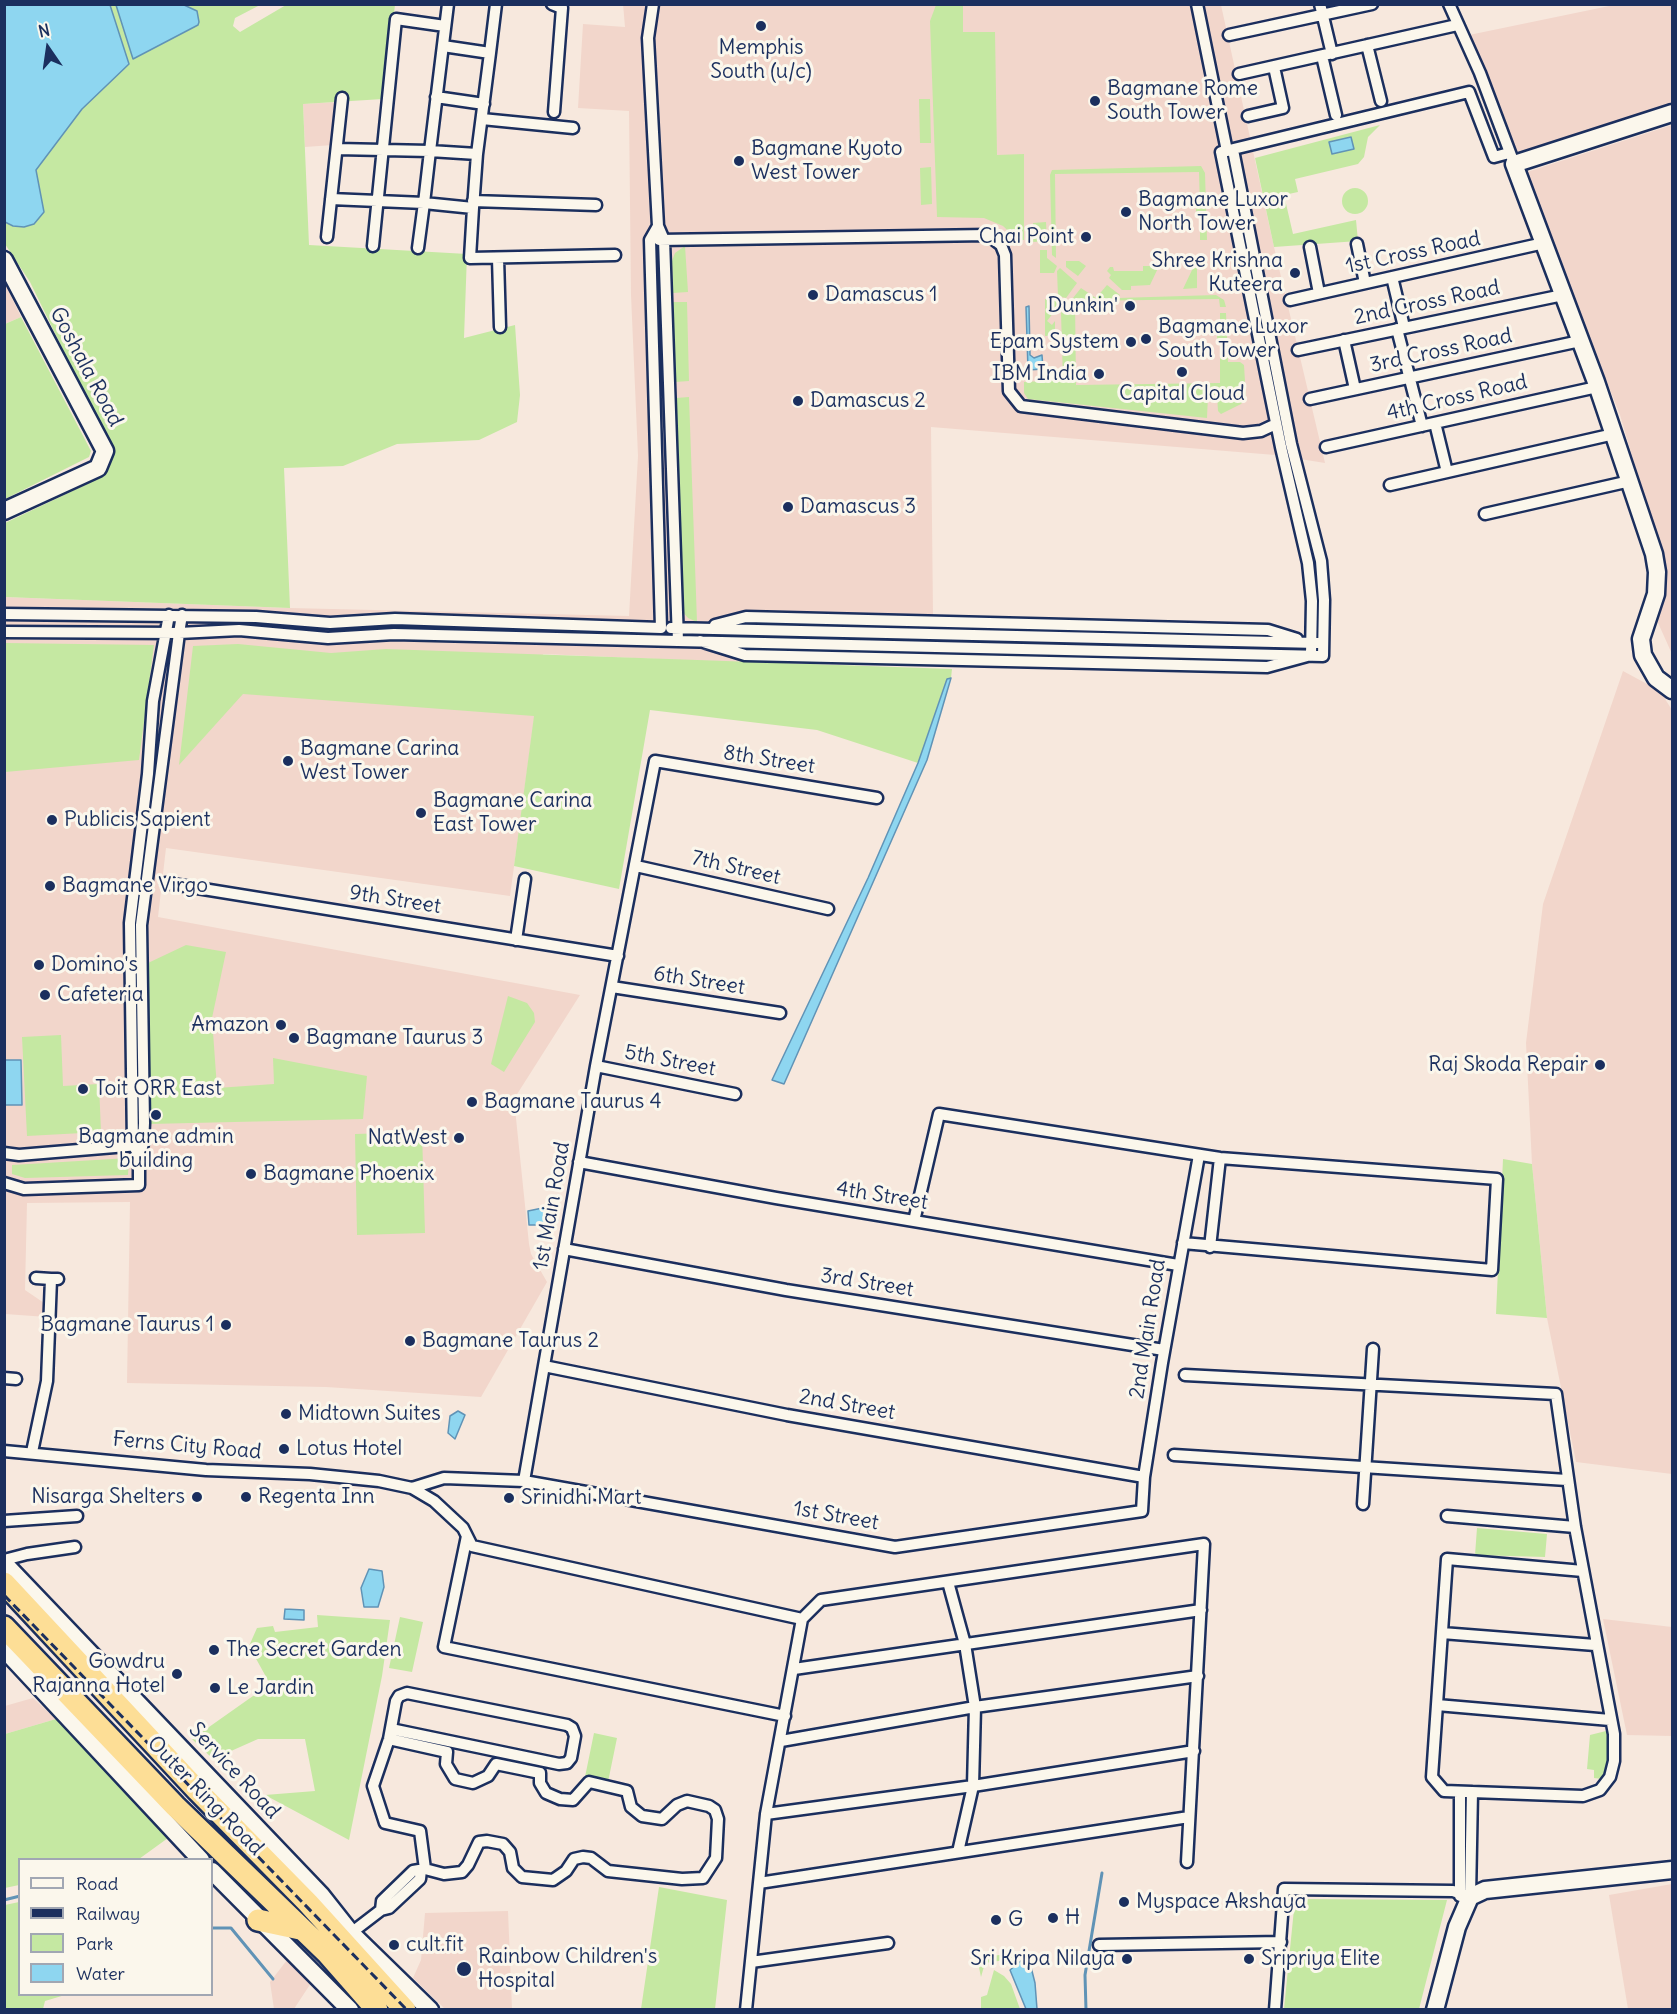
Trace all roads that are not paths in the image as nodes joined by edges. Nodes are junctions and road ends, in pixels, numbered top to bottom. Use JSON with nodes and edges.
{"nodes":[{"id":1,"x":448,"y":4,"type":"edge"},
{"id":2,"x":496,"y":4,"type":"edge"},
{"id":3,"x":552,"y":4,"type":"edge"},
{"id":4,"x":653,"y":4,"type":"edge"},
{"id":5,"x":1197,"y":4,"type":"edge"},
{"id":6,"x":1372,"y":4,"type":"edge"},
{"id":7,"x":1449,"y":4,"type":"edge"},
{"id":8,"x":1321,"y":10,"type":"edge"},
{"id":9,"x":1457,"y":25,"type":"junction"},
{"id":10,"x":445,"y":26,"type":"junction"},
{"id":11,"x":1229,"y":35,"type":"dead end"},
{"id":12,"x":1367,"y":45,"type":"junction"},
{"id":13,"x":443,"y":46,"type":"junction"},
{"id":14,"x":490,"y":53,"type":"junction"},
{"id":15,"x":1327,"y":55,"type":"junction"},
{"id":16,"x":1274,"y":67,"type":"junction"},
{"id":17,"x":1239,"y":74,"type":"dead end"},
{"id":18,"x":436,"y":97,"type":"junction"},
{"id":19,"x":342,"y":98,"type":"dead end"},
{"id":20,"x":1381,"y":102,"type":"dead end"},
{"id":21,"x":484,"y":104,"type":"junction"},
{"id":22,"x":554,"y":112,"type":"dead end"},
{"id":23,"x":1672,"y":113,"type":"edge"},
{"id":24,"x":1336,"y":115,"type":"dead end"},
{"id":25,"x":1248,"y":116,"type":"dead end"},
{"id":26,"x":482,"y":119,"type":"junction"},
{"id":27,"x":573,"y":128,"type":"dead end"},
{"id":28,"x":337,"y":149,"type":"junction"},
{"id":29,"x":382,"y":150,"type":"junction"},
{"id":30,"x":430,"y":151,"type":"junction"},
{"id":31,"x":1227,"y":151,"type":"junction"},
{"id":32,"x":477,"y":154,"type":"junction"},
{"id":33,"x":1512,"y":158,"type":"junction"},
{"id":34,"x":332,"y":199,"type":"junction"},
{"id":35,"x":377,"y":200,"type":"junction"},
{"id":36,"x":424,"y":203,"type":"junction"},
{"id":37,"x":473,"y":204,"type":"junction"},
{"id":38,"x":596,"y":205,"type":"dead end"},
{"id":39,"x":658,"y":226,"type":"junction"},
{"id":40,"x":327,"y":237,"type":"dead end"},
{"id":41,"x":650,"y":240,"type":"junction"},
{"id":42,"x":664,"y":240,"type":"junction"},
{"id":43,"x":1544,"y":243,"type":"junction"},
{"id":44,"x":1357,"y":244,"type":"dead end"},
{"id":45,"x":373,"y":246,"type":"dead end"},
{"id":46,"x":1310,"y":247,"type":"dead end"},
{"id":47,"x":418,"y":248,"type":"dead end"},
{"id":48,"x":615,"y":255,"type":"dead end"},
{"id":49,"x":498,"y":258,"type":"junction"},
{"id":50,"x":4,"y":260,"type":"edge"},
{"id":51,"x":1392,"y":277,"type":"junction"},
{"id":52,"x":1365,"y":283,"type":"junction"},
{"id":53,"x":1319,"y":293,"type":"junction"},
{"id":54,"x":1563,"y":295,"type":"junction"},
{"id":55,"x":1290,"y":300,"type":"dead end"},
{"id":56,"x":500,"y":327,"type":"dead end"},
{"id":57,"x":1400,"y":328,"type":"junction"},
{"id":58,"x":1344,"y":340,"type":"junction"},
{"id":59,"x":1580,"y":341,"type":"junction"},
{"id":60,"x":1298,"y":350,"type":"dead end"},
{"id":61,"x":1409,"y":377,"type":"junction"},
{"id":62,"x":1597,"y":387,"type":"junction"},
{"id":63,"x":1355,"y":389,"type":"junction"},
{"id":64,"x":1310,"y":399,"type":"dead end"},
{"id":65,"x":1435,"y":423,"type":"junction"},
{"id":66,"x":1276,"y":424,"type":"junction"},
{"id":67,"x":1422,"y":426,"type":"junction"},
{"id":68,"x":1614,"y":434,"type":"junction"},
{"id":69,"x":1326,"y":447,"type":"dead end"},
{"id":70,"x":1447,"y":472,"type":"junction"},
{"id":71,"x":1630,"y":481,"type":"junction"},
{"id":72,"x":1390,"y":485,"type":"dead end"},
{"id":73,"x":4,"y":511,"type":"edge"},
{"id":74,"x":1485,"y":514,"type":"dead end"},
{"id":75,"x":4,"y":614,"type":"edge"},
{"id":76,"x":169,"y":615,"type":"junction"},
{"id":77,"x":182,"y":615,"type":"junction"},
{"id":78,"x":661,"y":628,"type":"junction"},
{"id":79,"x":678,"y":628,"type":"junction"},
{"id":80,"x":700,"y":629,"type":"junction"},
{"id":81,"x":4,"y":632,"type":"edge"},
{"id":82,"x":164,"y":633,"type":"junction"},
{"id":83,"x":179,"y":633,"type":"junction"},
{"id":84,"x":661,"y":640,"type":"junction"},
{"id":85,"x":678,"y":641,"type":"junction"},
{"id":86,"x":700,"y":641,"type":"junction"},
{"id":87,"x":1311,"y":643,"type":"junction"},
{"id":88,"x":1324,"y":643,"type":"junction"},
{"id":89,"x":1311,"y":655,"type":"junction"},
{"id":90,"x":1672,"y":690,"type":"edge"},
{"id":91,"x":655,"y":761,"type":"joint"},
{"id":92,"x":877,"y":798,"type":"dead end"},
{"id":93,"x":636,"y":866,"type":"junction"},
{"id":94,"x":525,"y":879,"type":"dead end"},
{"id":95,"x":166,"y":883,"type":"dead end"},
{"id":96,"x":828,"y":909,"type":"dead end"},
{"id":97,"x":516,"y":940,"type":"junction"},
{"id":98,"x":618,"y":956,"type":"junction"},
{"id":99,"x":612,"y":987,"type":"junction"},
{"id":100,"x":780,"y":1013,"type":"dead end"},
{"id":101,"x":596,"y":1066,"type":"junction"},
{"id":102,"x":735,"y":1094,"type":"dead end"},
{"id":103,"x":138,"y":1148,"type":"junction"},
{"id":104,"x":4,"y":1153,"type":"edge"},
{"id":105,"x":1199,"y":1155,"type":"junction"},
{"id":106,"x":1220,"y":1158,"type":"junction"},
{"id":107,"x":579,"y":1162,"type":"junction"},
{"id":108,"x":4,"y":1183,"type":"edge"},
{"id":109,"x":914,"y":1221,"type":"junction"},
{"id":110,"x":1183,"y":1243,"type":"junction"},
{"id":111,"x":1210,"y":1247,"type":"junction"},
{"id":112,"x":564,"y":1249,"type":"junction"},
{"id":113,"x":1178,"y":1265,"type":"junction"},
{"id":114,"x":36,"y":1278,"type":"dead end"},
{"id":115,"x":1373,"y":1349,"type":"dead end"},
{"id":116,"x":1164,"y":1350,"type":"junction"},
{"id":117,"x":544,"y":1366,"type":"junction"},
{"id":118,"x":1185,"y":1375,"type":"dead end"},
{"id":119,"x":4,"y":1378,"type":"edge"},
{"id":120,"x":16,"y":1379,"type":"dead end"},
{"id":121,"x":1371,"y":1385,"type":"junction"},
{"id":122,"x":4,"y":1451,"type":"edge"},
{"id":123,"x":32,"y":1452,"type":"junction"},
{"id":124,"x":1173,"y":1455,"type":"dead end"},
{"id":125,"x":1366,"y":1467,"type":"junction"},
{"id":126,"x":1144,"y":1477,"type":"junction"},
{"id":127,"x":1567,"y":1480,"type":"junction"},
{"id":128,"x":524,"y":1481,"type":"junction"},
{"id":129,"x":412,"y":1488,"type":"junction"},
{"id":130,"x":1363,"y":1504,"type":"dead end"},
{"id":131,"x":1142,"y":1511,"type":"joint"},
{"id":132,"x":77,"y":1516,"type":"dead end"},
{"id":133,"x":1447,"y":1516,"type":"dead end"},
{"id":134,"x":4,"y":1521,"type":"edge"},
{"id":135,"x":1575,"y":1527,"type":"junction"},
{"id":136,"x":467,"y":1536,"type":"junction"},
{"id":137,"x":75,"y":1546,"type":"dead end"},
{"id":138,"x":4,"y":1562,"type":"edge"},
{"id":139,"x":1582,"y":1571,"type":"junction"},
{"id":140,"x":948,"y":1582,"type":"junction"},
{"id":141,"x":12,"y":1591,"type":"edge"},
{"id":142,"x":1201,"y":1610,"type":"junction"},
{"id":143,"x":802,"y":1620,"type":"junction"},
{"id":144,"x":4,"y":1627,"type":"edge"},
{"id":145,"x":1442,"y":1633,"type":"junction"},
{"id":146,"x":965,"y":1644,"type":"junction"},
{"id":147,"x":1595,"y":1645,"type":"junction"},
{"id":148,"x":4,"y":1649,"type":"edge"},
{"id":149,"x":794,"y":1670,"type":"junction"},
{"id":150,"x":1198,"y":1676,"type":"junction"},
{"id":151,"x":1437,"y":1705,"type":"junction"},
{"id":152,"x":975,"y":1707,"type":"junction"},
{"id":153,"x":785,"y":1716,"type":"junction"},
{"id":154,"x":1610,"y":1720,"type":"junction"},
{"id":155,"x":390,"y":1734,"type":"junction"},
{"id":156,"x":781,"y":1741,"type":"junction"},
{"id":157,"x":1194,"y":1750,"type":"junction"},
{"id":158,"x":520,"y":1756,"type":"junction"},
{"id":159,"x":519,"y":1768,"type":"junction"},
{"id":160,"x":973,"y":1786,"type":"junction"},
{"id":161,"x":1466,"y":1792,"type":"junction"},
{"id":162,"x":766,"y":1814,"type":"junction"},
{"id":163,"x":1189,"y":1817,"type":"junction"},
{"id":164,"x":958,"y":1852,"type":"junction"},
{"id":165,"x":199,"y":1858,"type":"edge"},
{"id":166,"x":1187,"y":1862,"type":"dead end"},
{"id":167,"x":423,"y":1869,"type":"junction"},
{"id":168,"x":1672,"y":1870,"type":"edge"},
{"id":169,"x":213,"y":1872,"type":"edge"},
{"id":170,"x":759,"y":1882,"type":"junction"},
{"id":171,"x":1465,"y":1897,"type":"junction"},
{"id":172,"x":258,"y":1920,"type":"junction"},
{"id":173,"x":301,"y":1929,"type":"junction"},
{"id":174,"x":351,"y":1933,"type":"junction"},
{"id":175,"x":1281,"y":1942,"type":"junction"},
{"id":176,"x":888,"y":1943,"type":"dead end"},
{"id":177,"x":1099,"y":1945,"type":"dead end"},
{"id":178,"x":751,"y":1962,"type":"junction"},
{"id":179,"x":350,"y":2010,"type":"edge"},
{"id":180,"x":377,"y":2010,"type":"edge"},
{"id":181,"x":405,"y":2010,"type":"edge"},
{"id":182,"x":430,"y":2010,"type":"edge"},
{"id":183,"x":746,"y":2010,"type":"edge"},
{"id":184,"x":1275,"y":2010,"type":"edge"},
{"id":185,"x":1435,"y":2010,"type":"edge"}],
"edges":[{"from":1,"to":10,"type":"street"},
{"from":2,"to":14,"type":"street"},
{"from":3,"to":22,"type":"street"},
{"from":4,"to":39,"type":"street"},
{"from":5,"to":31,"type":"street"},
{"from":6,"to":8,"type":"street"},
{"from":7,"to":9,"type":"street"},
{"from":8,"to":11,"type":"street"},
{"from":8,"to":15,"type":"street"},
{"from":9,"to":12,"type":"street"},
{"from":9,"to":33,"type":"street"},
{"from":10,"to":13,"type":"street"},
{"from":10,"to":29,"type":"street"},
{"from":12,"to":15,"type":"street"},
{"from":12,"to":20,"type":"street"},
{"from":13,"to":14,"type":"street"},
{"from":13,"to":18,"type":"street"},
{"from":14,"to":21,"type":"street"},
{"from":15,"to":16,"type":"street"},
{"from":15,"to":24,"type":"street"},
{"from":16,"to":17,"type":"street"},
{"from":16,"to":25,"type":"street"},
{"from":18,"to":21,"type":"street"},
{"from":18,"to":30,"type":"street"},
{"from":19,"to":28,"type":"street"},
{"from":21,"to":26,"type":"street"},
{"from":23,"to":33,"type":"street"},
{"from":26,"to":27,"type":"street"},
{"from":26,"to":32,"type":"street"},
{"from":28,"to":29,"type":"street"},
{"from":28,"to":34,"type":"street"},
{"from":29,"to":30,"type":"street"},
{"from":29,"to":35,"type":"street"},
{"from":30,"to":32,"type":"street"},
{"from":30,"to":36,"type":"street"},
{"from":31,"to":33,"type":"street"},
{"from":31,"to":66,"type":"street"},
{"from":31,"to":88,"type":"street"},
{"from":32,"to":37,"type":"street"},
{"from":33,"to":43,"type":"street"},
{"from":34,"to":35,"type":"street"},
{"from":34,"to":40,"type":"street"},
{"from":35,"to":36,"type":"street"},
{"from":35,"to":45,"type":"street"},
{"from":36,"to":37,"type":"street"},
{"from":36,"to":47,"type":"street"},
{"from":37,"to":38,"type":"street"},
{"from":37,"to":49,"type":"street"},
{"from":39,"to":41,"type":"street"},
{"from":39,"to":42,"type":"street"},
{"from":41,"to":42,"type":"street"},
{"from":41,"to":78,"type":"street"},
{"from":42,"to":66,"type":"street"},
{"from":42,"to":79,"type":"street"},
{"from":43,"to":51,"type":"street","name":"1st Cross Road"},
{"from":43,"to":54,"type":"street"},
{"from":44,"to":52,"type":"street"},
{"from":46,"to":53,"type":"street"},
{"from":48,"to":49,"type":"street"},
{"from":49,"to":56,"type":"street"},
{"from":50,"to":73,"type":"street","name":"Goshala Road"},
{"from":51,"to":52,"type":"street","name":"1st Cross Road"},
{"from":51,"to":57,"type":"street"},
{"from":52,"to":53,"type":"street","name":"1st Cross Road"},
{"from":53,"to":55,"type":"street","name":"1st Cross Road"},
{"from":54,"to":57,"type":"street","name":"2nd Cross Road"},
{"from":54,"to":59,"type":"street"},
{"from":57,"to":58,"type":"street","name":"2nd Cross Road"},
{"from":57,"to":61,"type":"street"},
{"from":58,"to":60,"type":"street","name":"2nd Cross Road"},
{"from":58,"to":63,"type":"street"},
{"from":59,"to":61,"type":"street","name":"3rd Cross Road"},
{"from":59,"to":62,"type":"street"},
{"from":61,"to":63,"type":"street","name":"3rd Cross Road"},
{"from":61,"to":67,"type":"street"},
{"from":62,"to":65,"type":"street","name":"4th Cross Road"},
{"from":62,"to":68,"type":"street"},
{"from":63,"to":64,"type":"street","name":"3rd Cross Road"},
{"from":65,"to":67,"type":"street","name":"4th Cross Road"},
{"from":65,"to":70,"type":"street"},
{"from":66,"to":87,"type":"street"},
{"from":67,"to":69,"type":"street","name":"4th Cross Road"},
{"from":68,"to":70,"type":"street"},
{"from":68,"to":71,"type":"street"},
{"from":70,"to":72,"type":"street"},
{"from":71,"to":74,"type":"street"},
{"from":71,"to":90,"type":"street"},
{"from":75,"to":76,"type":"street"},
{"from":76,"to":77,"type":"street"},
{"from":76,"to":82,"type":"street"},
{"from":77,"to":78,"type":"street"},
{"from":77,"to":83,"type":"street"},
{"from":78,"to":79,"type":"street"},
{"from":78,"to":84,"type":"street"},
{"from":79,"to":80,"type":"street"},
{"from":79,"to":85,"type":"street"},
{"from":80,"to":87,"type":"street"},
{"from":80,"to":87,"type":"street"},
{"from":81,"to":82,"type":"street"},
{"from":82,"to":83,"type":"street"},
{"from":82,"to":103,"type":"street"},
{"from":83,"to":84,"type":"street"},
{"from":83,"to":103,"type":"street"},
{"from":84,"to":85,"type":"street"},
{"from":85,"to":86,"type":"street"},
{"from":86,"to":89,"type":"street"},
{"from":86,"to":89,"type":"street"},
{"from":87,"to":88,"type":"street"},
{"from":87,"to":89,"type":"street"},
{"from":88,"to":89,"type":"street"},
{"from":91,"to":92,"type":"street","name":"8th Street"},
{"from":91,"to":93,"type":"street","name":"1st Main Road"},
{"from":93,"to":96,"type":"street","name":"7th Street"},
{"from":93,"to":98,"type":"street","name":"1st Main Road"},
{"from":94,"to":97,"type":"street"},
{"from":95,"to":97,"type":"street","name":"9th Street"},
{"from":97,"to":98,"type":"street","name":"9th Street"},
{"from":98,"to":99,"type":"street","name":"1st Main Road"},
{"from":99,"to":100,"type":"street","name":"6th Street"},
{"from":99,"to":101,"type":"street","name":"1st Main Road"},
{"from":101,"to":102,"type":"street","name":"5th Street"},
{"from":101,"to":107,"type":"street","name":"1st Main Road"},
{"from":103,"to":104,"type":"street"},
{"from":103,"to":108,"type":"street"},
{"from":105,"to":106,"type":"street"},
{"from":105,"to":109,"type":"street"},
{"from":105,"to":110,"type":"street","name":"2nd Main Road"},
{"from":106,"to":111,"type":"street"},
{"from":106,"to":111,"type":"street"},
{"from":107,"to":109,"type":"street","name":"4th Street"},
{"from":107,"to":112,"type":"street","name":"1st Main Road"},
{"from":109,"to":113,"type":"street","name":"4th Street"},
{"from":110,"to":111,"type":"street"},
{"from":110,"to":113,"type":"street","name":"2nd Main Road"},
{"from":112,"to":116,"type":"street","name":"3rd Street"},
{"from":112,"to":117,"type":"street","name":"1st Main Road"},
{"from":113,"to":116,"type":"street","name":"2nd Main Road"},
{"from":114,"to":123,"type":"street"},
{"from":115,"to":121,"type":"street"},
{"from":116,"to":126,"type":"street","name":"2nd Main Road"},
{"from":117,"to":126,"type":"street","name":"2nd Street"},
{"from":117,"to":128,"type":"street","name":"1st Main Road"},
{"from":118,"to":121,"type":"street"},
{"from":119,"to":120,"type":"street"},
{"from":121,"to":125,"type":"street"},
{"from":121,"to":127,"type":"street"},
{"from":122,"to":123,"type":"street","name":"Ferns City Road"},
{"from":123,"to":129,"type":"street","name":"Ferns City Road"},
{"from":124,"to":125,"type":"street"},
{"from":125,"to":127,"type":"street"},
{"from":125,"to":130,"type":"street"},
{"from":126,"to":131,"type":"street","name":"2nd Main Road"},
{"from":127,"to":135,"type":"street"},
{"from":128,"to":129,"type":"street","name":"1st Street"},
{"from":128,"to":131,"type":"street","name":"1st Street"},
{"from":129,"to":136,"type":"street"},
{"from":132,"to":134,"type":"street"},
{"from":133,"to":135,"type":"street"},
{"from":135,"to":139,"type":"street"},
{"from":136,"to":143,"type":"street"},
{"from":136,"to":153,"type":"street"},
{"from":137,"to":138,"type":"street"},
{"from":138,"to":174,"type":"street","name":"Service Road"},
{"from":139,"to":145,"type":"street"},
{"from":139,"to":147,"type":"street"},
{"from":140,"to":142,"type":"street"},
{"from":140,"to":143,"type":"street"},
{"from":140,"to":146,"type":"street"},
{"from":141,"to":181,"type":"highway","name":"Outer Ring Road"},
{"from":142,"to":146,"type":"street"},
{"from":142,"to":150,"type":"street"},
{"from":143,"to":149,"type":"street"},
{"from":144,"to":173,"type":"highway","name":"Outer Ring Road"},
{"from":145,"to":147,"type":"street"},
{"from":145,"to":151,"type":"street"},
{"from":146,"to":149,"type":"street"},
{"from":146,"to":152,"type":"street"},
{"from":147,"to":154,"type":"street"},
{"from":148,"to":165,"type":"street"},
{"from":149,"to":153,"type":"street"},
{"from":150,"to":152,"type":"street"},
{"from":150,"to":157,"type":"street"},
{"from":151,"to":154,"type":"street"},
{"from":151,"to":161,"type":"street"},
{"from":152,"to":156,"type":"street"},
{"from":152,"to":160,"type":"street"},
{"from":153,"to":156,"type":"street"},
{"from":154,"to":161,"type":"street"},
{"from":155,"to":158,"type":"street"},
{"from":155,"to":158,"type":"street"},
{"from":155,"to":159,"type":"street"},
{"from":155,"to":167,"type":"street"},
{"from":156,"to":162,"type":"street"},
{"from":157,"to":160,"type":"street"},
{"from":157,"to":163,"type":"street"},
{"from":158,"to":159,"type":"street"},
{"from":159,"to":167,"type":"street"},
{"from":160,"to":162,"type":"street"},
{"from":160,"to":164,"type":"street"},
{"from":161,"to":171,"type":"street"},
{"from":162,"to":170,"type":"street"},
{"from":163,"to":164,"type":"street"},
{"from":163,"to":166,"type":"street"},
{"from":164,"to":170,"type":"street"},
{"from":167,"to":174,"type":"street"},
{"from":168,"to":171,"type":"street"},
{"from":169,"to":172,"type":"street"},
{"from":170,"to":178,"type":"street"},
{"from":171,"to":175,"type":"street"},
{"from":171,"to":185,"type":"street"},
{"from":172,"to":173,"type":"highway"},
{"from":172,"to":179,"type":"street"},
{"from":173,"to":180,"type":"highway","name":"Outer Ring Road"},
{"from":174,"to":182,"type":"street","name":"Service Road"},
{"from":175,"to":177,"type":"street"},
{"from":175,"to":184,"type":"street"},
{"from":176,"to":178,"type":"street"},
{"from":178,"to":183,"type":"street"}]}
